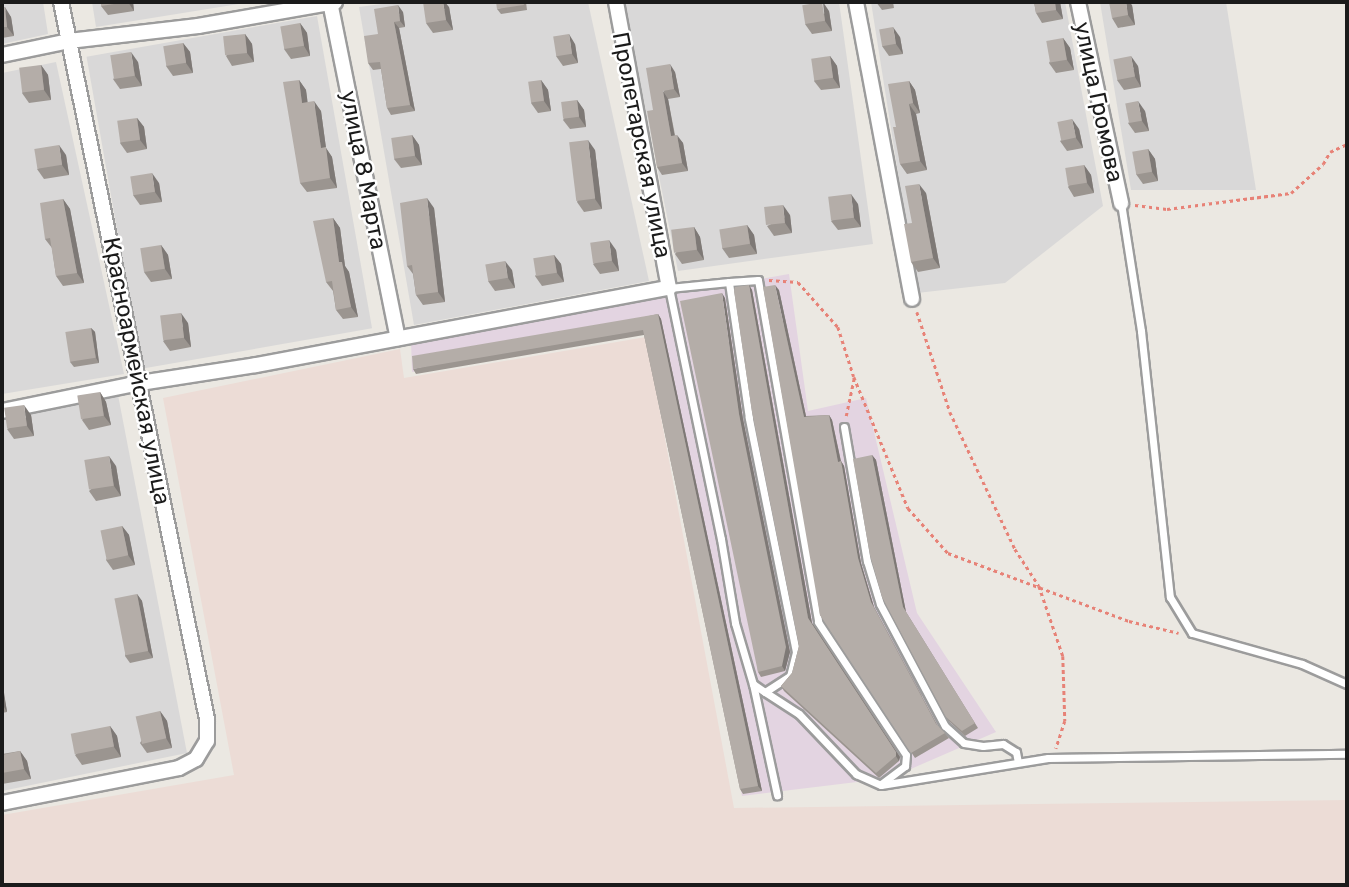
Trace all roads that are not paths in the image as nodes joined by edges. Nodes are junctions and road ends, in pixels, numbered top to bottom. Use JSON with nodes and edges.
{"nodes":[{"id":1,"x":61,"y":2,"type":"edge"},
{"id":2,"x":332,"y":2,"type":"edge"},
{"id":3,"x":615,"y":2,"type":"edge"},
{"id":4,"x":856,"y":2,"type":"edge"},
{"id":5,"x":1077,"y":2,"type":"edge"},
{"id":6,"x":69,"y":41,"type":"junction"},
{"id":7,"x":2,"y":55,"type":"edge"},
{"id":8,"x":1121,"y":203,"type":"joint"},
{"id":9,"x":729,"y":282,"type":"junction"},
{"id":10,"x":669,"y":288,"type":"junction"},
{"id":11,"x":912,"y":299,"type":"road end"},
{"id":12,"x":398,"y":338,"type":"junction"},
{"id":13,"x":140,"y":383,"type":"junction"},
{"id":14,"x":2,"y":411,"type":"edge"},
{"id":15,"x":844,"y":427,"type":"road end"},
{"id":16,"x":753,"y":684,"type":"junction"},
{"id":17,"x":1347,"y":684,"type":"edge"},
{"id":18,"x":765,"y":692,"type":"junction"},
{"id":19,"x":1347,"y":754,"type":"edge"},
{"id":20,"x":1018,"y":762,"type":"junction"},
{"id":21,"x":881,"y":785,"type":"junction"},
{"id":22,"x":777,"y":795,"type":"dead end"},
{"id":23,"x":2,"y":803,"type":"edge"}],
"edges":[{"from":1,"to":6,"type":"street","name":"Красноармейская улица"},
{"from":2,"to":6,"type":"street"},
{"from":2,"to":12,"type":"street","name":"улица 8 Марта"},
{"from":3,"to":10,"type":"street","name":"Пролетарская улица"},
{"from":4,"to":11,"type":"street"},
{"from":5,"to":8,"type":"street","name":"улица Громова"},
{"from":6,"to":7,"type":"street"},
{"from":6,"to":13,"type":"street","name":"Красноармейская улица"},
{"from":8,"to":17,"type":"lane"},
{"from":9,"to":10,"type":"lane"},
{"from":9,"to":18,"type":"lane"},
{"from":9,"to":21,"type":"lane"},
{"from":10,"to":12,"type":"street"},
{"from":10,"to":16,"type":"lane"},
{"from":12,"to":13,"type":"street"},
{"from":13,"to":14,"type":"street"},
{"from":13,"to":23,"type":"street","name":"Красноармейская улица"},
{"from":15,"to":20,"type":"lane"},
{"from":16,"to":18,"type":"lane"},
{"from":16,"to":22,"type":"lane"},
{"from":18,"to":21,"type":"lane"},
{"from":19,"to":20,"type":"lane"},
{"from":20,"to":21,"type":"lane"}]}
